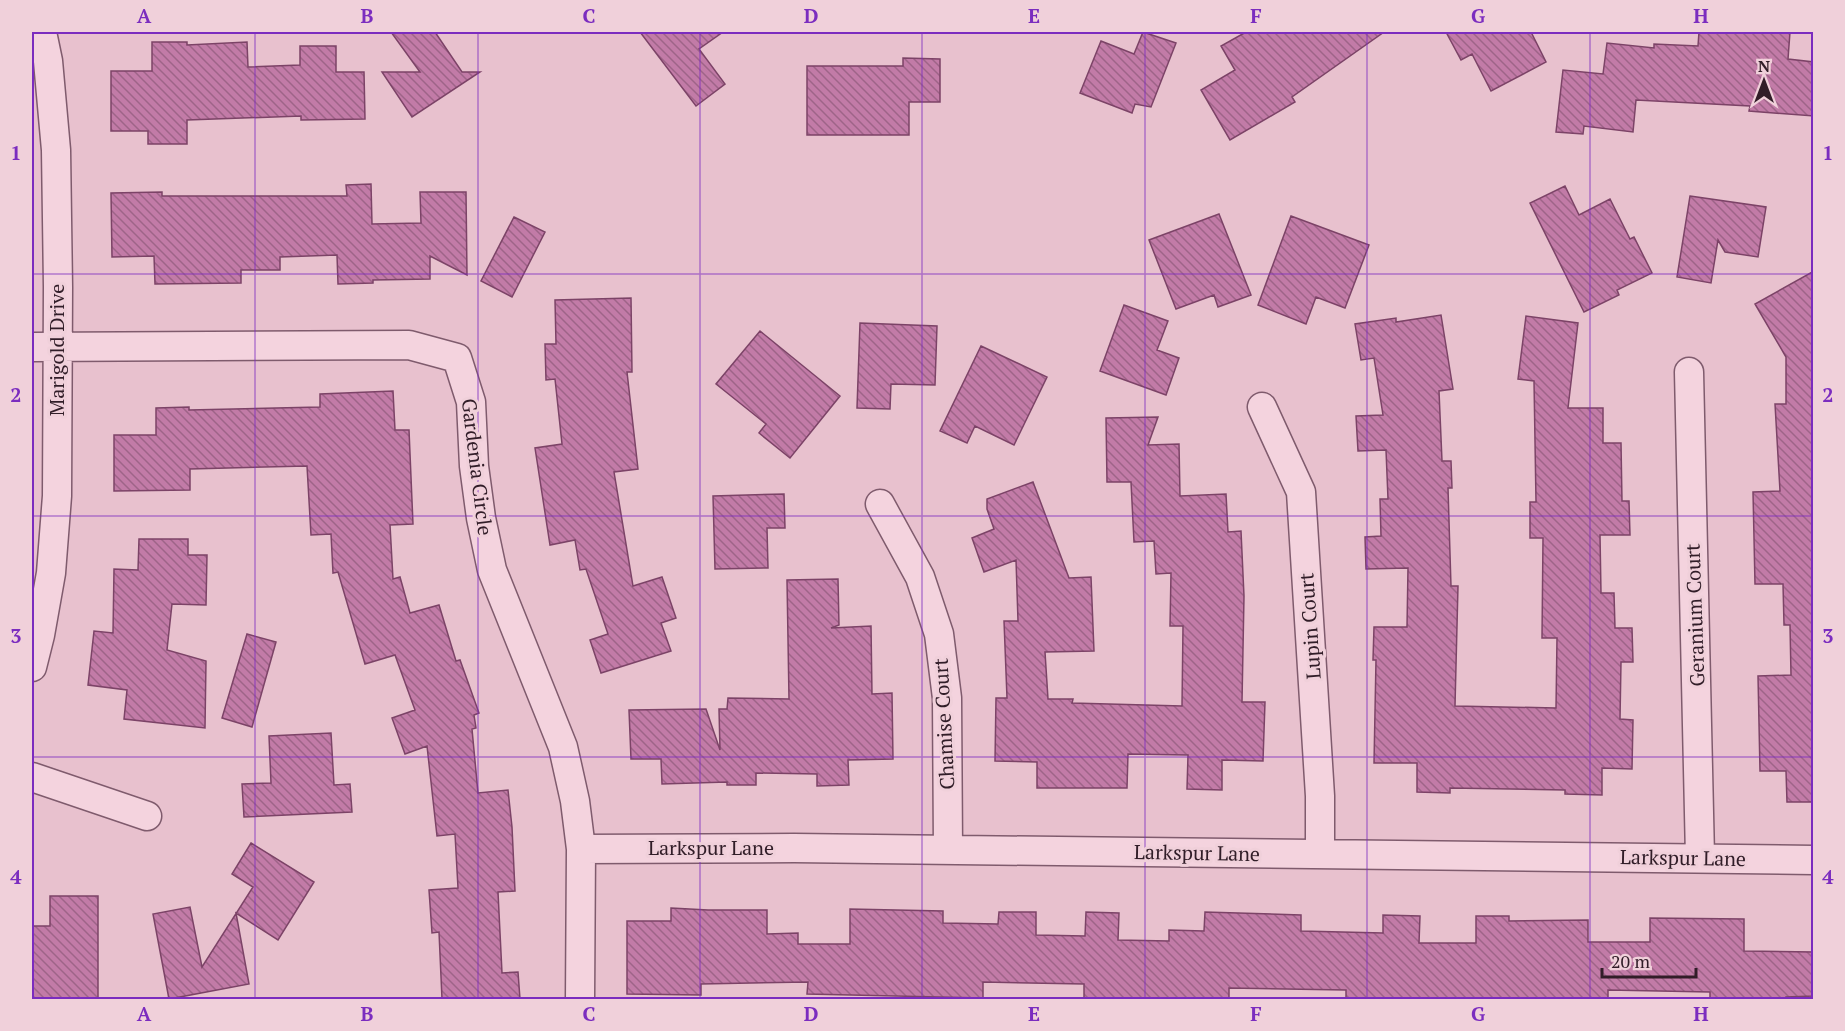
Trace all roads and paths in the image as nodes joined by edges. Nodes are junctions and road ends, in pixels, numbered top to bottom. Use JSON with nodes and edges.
{"nodes":[{"id":1,"x":42,"y":32,"type":"edge"},
{"id":2,"x":44,"y":347,"type":"edge"},
{"id":3,"x":1689,"y":372,"type":"dead end"},
{"id":4,"x":1262,"y":407,"type":"dead end"},
{"id":5,"x":880,"y":504,"type":"dead end"},
{"id":6,"x":32,"y":667,"type":"edge"},
{"id":7,"x":32,"y":777,"type":"edge"},
{"id":8,"x":147,"y":816,"type":"dead end"},
{"id":9,"x":581,"y":849,"type":"junction"},
{"id":10,"x":948,"y":850,"type":"junction"},
{"id":11,"x":1320,"y":854,"type":"junction"},
{"id":12,"x":1700,"y":857,"type":"junction"},
{"id":13,"x":1814,"y":860,"type":"edge"},
{"id":14,"x":580,"y":999,"type":"edge"}],
"edges":[{"from":1,"to":2,"type":"street","name":"Marigold Drive"},
{"from":2,"to":6,"type":"street","name":"Marigold Drive"},
{"from":2,"to":9,"type":"street","name":"Gardenia Circle"},
{"from":3,"to":12,"type":"street","name":"Geranium Court"},
{"from":4,"to":11,"type":"street","name":"Lupin Court"},
{"from":5,"to":10,"type":"street","name":"Chamise Court"},
{"from":7,"to":8,"type":"street"},
{"from":9,"to":10,"type":"street","name":"Larkspur Lane"},
{"from":9,"to":14,"type":"street","name":"Gardenia Circle"},
{"from":10,"to":11,"type":"street","name":"Larkspur Lane"},
{"from":11,"to":12,"type":"street","name":"Larkspur Lane"},
{"from":12,"to":13,"type":"street","name":"Larkspur Lane"}]}
